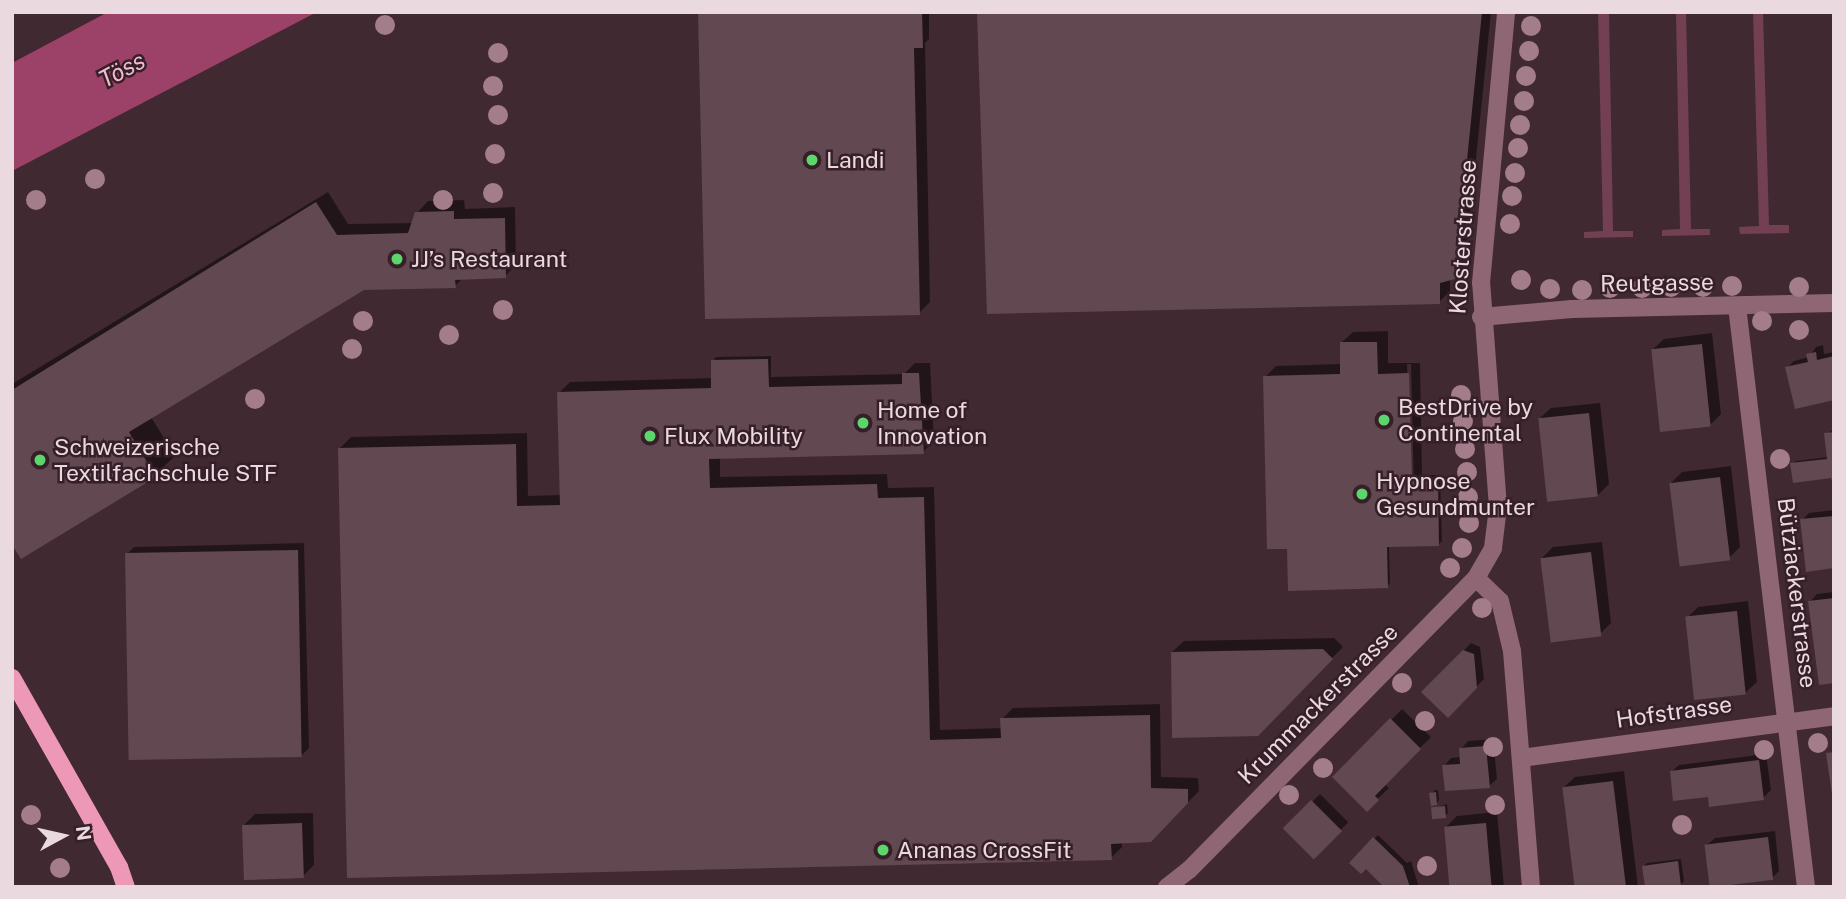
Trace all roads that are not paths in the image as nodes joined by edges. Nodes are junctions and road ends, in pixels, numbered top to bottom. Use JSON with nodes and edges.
{"nodes":[{"id":1,"x":1506,"y":12,"type":"edge"},
{"id":2,"x":1834,"y":303,"type":"edge"},
{"id":3,"x":1737,"y":306,"type":"junction"},
{"id":4,"x":1482,"y":317,"type":"junction"},
{"id":5,"x":1493,"y":548,"type":"joint"},
{"id":6,"x":1476,"y":578,"type":"junction"},
{"id":7,"x":12,"y":678,"type":"edge"},
{"id":8,"x":1834,"y":716,"type":"edge"},
{"id":9,"x":1789,"y":722,"type":"junction"},
{"id":10,"x":1521,"y":758,"type":"junction"},
{"id":11,"x":126,"y":887,"type":"edge"},
{"id":12,"x":1167,"y":887,"type":"edge"},
{"id":13,"x":1531,"y":887,"type":"edge"},
{"id":14,"x":1806,"y":887,"type":"edge"}],
"edges":[{"from":1,"to":4,"type":"street","name":"Klosterstrasse"},
{"from":2,"to":3,"type":"street","name":"Reutgasse"},
{"from":3,"to":4,"type":"street","name":"Reutgasse"},
{"from":3,"to":9,"type":"street","name":"Bütziackerstrasse"},
{"from":4,"to":5,"type":"street","name":"Klosterstrasse"},
{"from":5,"to":6,"type":"street","name":"Krummackerstrasse"},
{"from":6,"to":10,"type":"street"},
{"from":6,"to":12,"type":"street","name":"Krummackerstrasse"},
{"from":7,"to":11,"type":"main road"},
{"from":8,"to":9,"type":"street","name":"Hofstrasse"},
{"from":9,"to":10,"type":"street","name":"Hofstrasse"},
{"from":9,"to":14,"type":"street","name":"Bütziackerstrasse"},
{"from":10,"to":13,"type":"street"}]}
